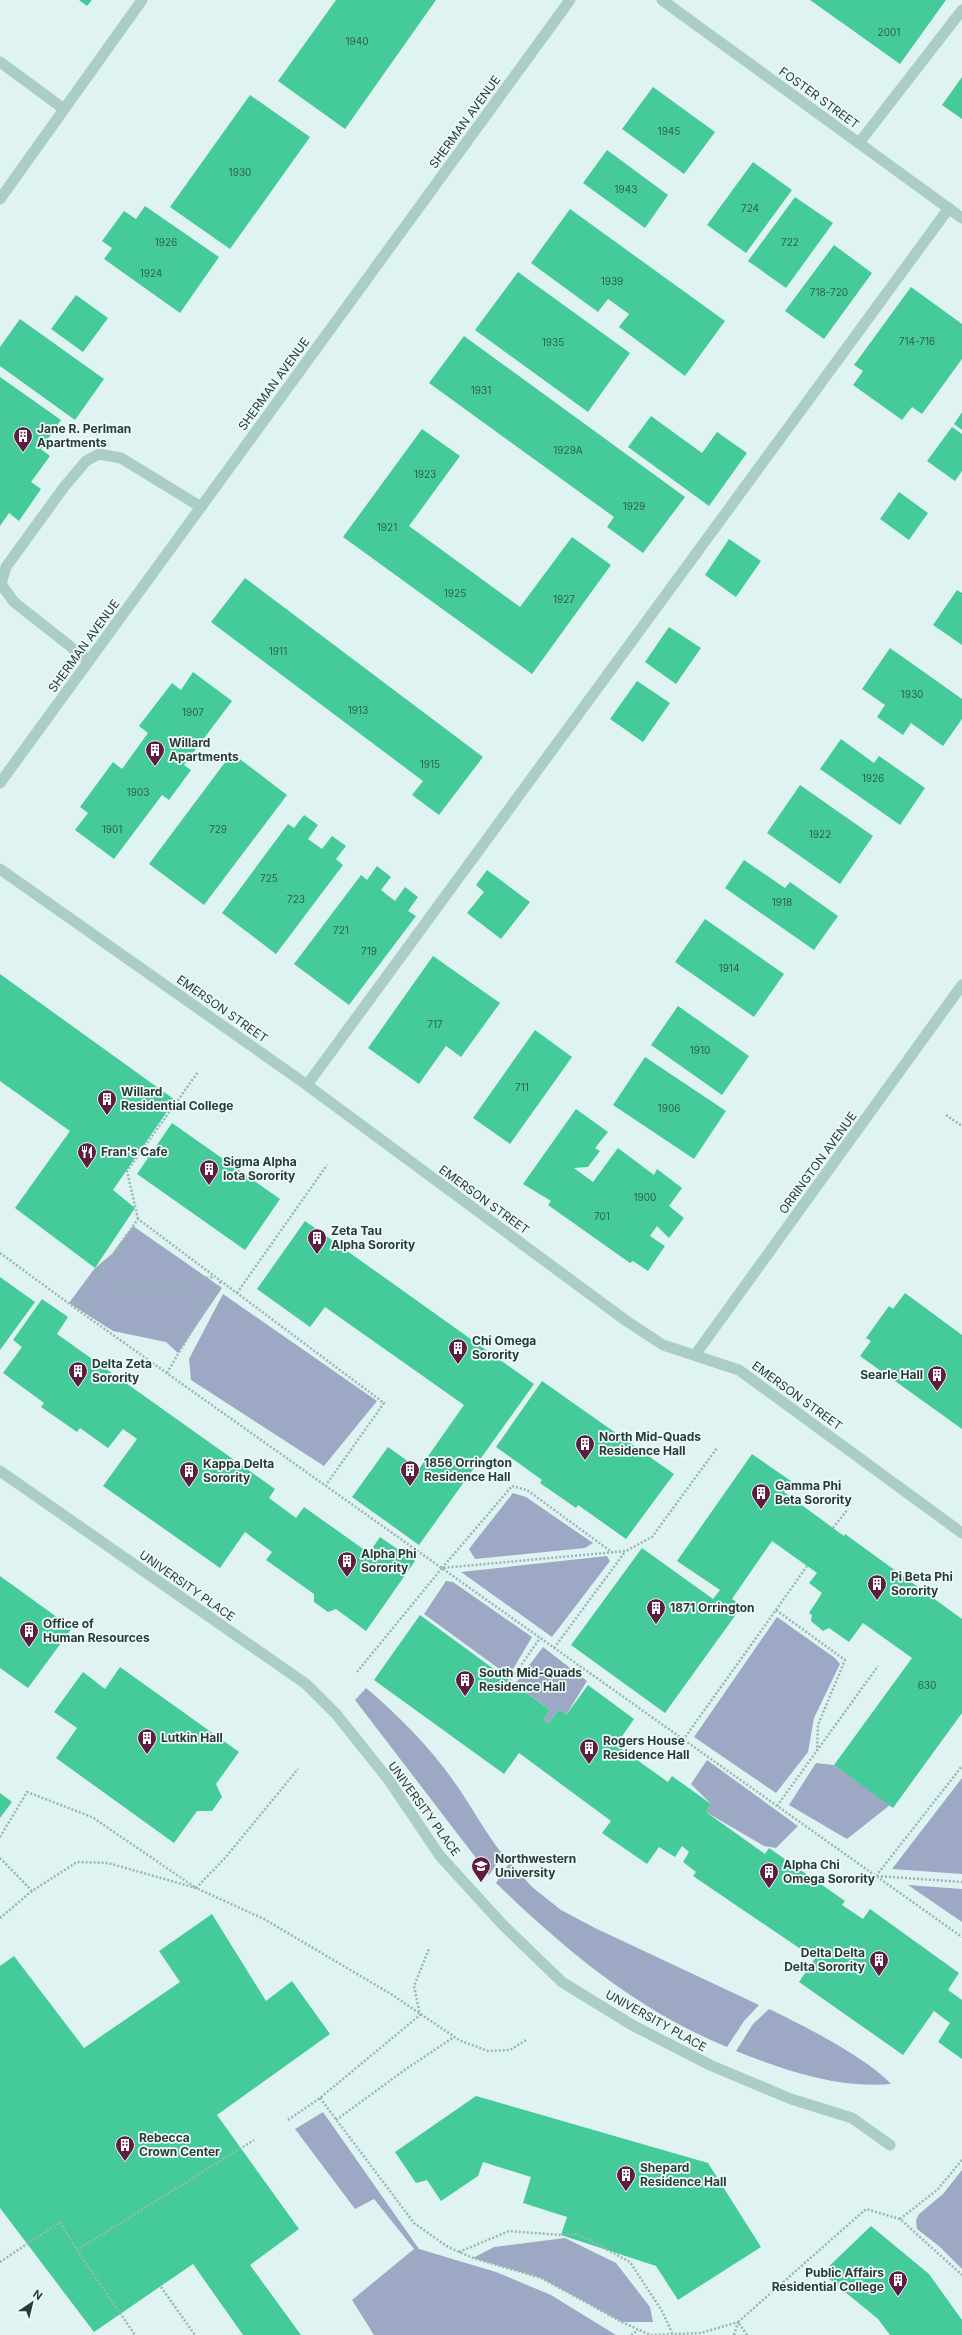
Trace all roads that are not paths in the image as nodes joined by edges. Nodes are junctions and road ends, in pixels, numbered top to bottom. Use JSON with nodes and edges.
{"nodes":[{"id":1,"x":142,"y":0,"type":"edge"},
{"id":2,"x":570,"y":0,"type":"edge"},
{"id":3,"x":662,"y":0,"type":"edge"},
{"id":4,"x":962,"y":10,"type":"edge"},
{"id":5,"x":0,"y":62,"type":"edge"},
{"id":6,"x":64,"y":109,"type":"junction"},
{"id":7,"x":859,"y":143,"type":"junction"},
{"id":8,"x":0,"y":199,"type":"edge"},
{"id":9,"x":949,"y":208,"type":"junction"},
{"id":10,"x":962,"y":218,"type":"edge"},
{"id":11,"x":201,"y":507,"type":"junction"},
{"id":12,"x":89,"y":661,"type":"junction"},
{"id":13,"x":0,"y":783,"type":"edge"},
{"id":14,"x":0,"y":870,"type":"edge"},
{"id":15,"x":962,"y":986,"type":"edge"},
{"id":16,"x":307,"y":1085,"type":"junction"},
{"id":17,"x":695,"y":1356,"type":"junction"},
{"id":18,"x":0,"y":1471,"type":"edge"},
{"id":19,"x":962,"y":1533,"type":"edge"},
{"id":20,"x":890,"y":2145,"type":"dead end"}],
"edges":[{"from":1,"to":6,"type":"street"},
{"from":2,"to":11,"type":"street","name":"SHERMAN AVENUE"},
{"from":3,"to":7,"type":"street","name":"FOSTER STREET"},
{"from":4,"to":7,"type":"street"},
{"from":5,"to":6,"type":"street"},
{"from":6,"to":8,"type":"street"},
{"from":7,"to":9,"type":"street","name":"FOSTER STREET"},
{"from":9,"to":10,"type":"street","name":"FOSTER STREET"},
{"from":9,"to":16,"type":"street"},
{"from":11,"to":12,"type":"street","name":"SHERMAN AVENUE"},
{"from":11,"to":12,"type":"street"},
{"from":12,"to":13,"type":"street","name":"SHERMAN AVENUE"},
{"from":14,"to":16,"type":"street","name":"EMERSON STREET"},
{"from":15,"to":17,"type":"street","name":"ORRINGTON AVENUE"},
{"from":16,"to":17,"type":"street","name":"EMERSON STREET"},
{"from":17,"to":19,"type":"street","name":"EMERSON STREET"},
{"from":18,"to":20,"type":"street","name":"UNIVERSITY PLACE"}]}
